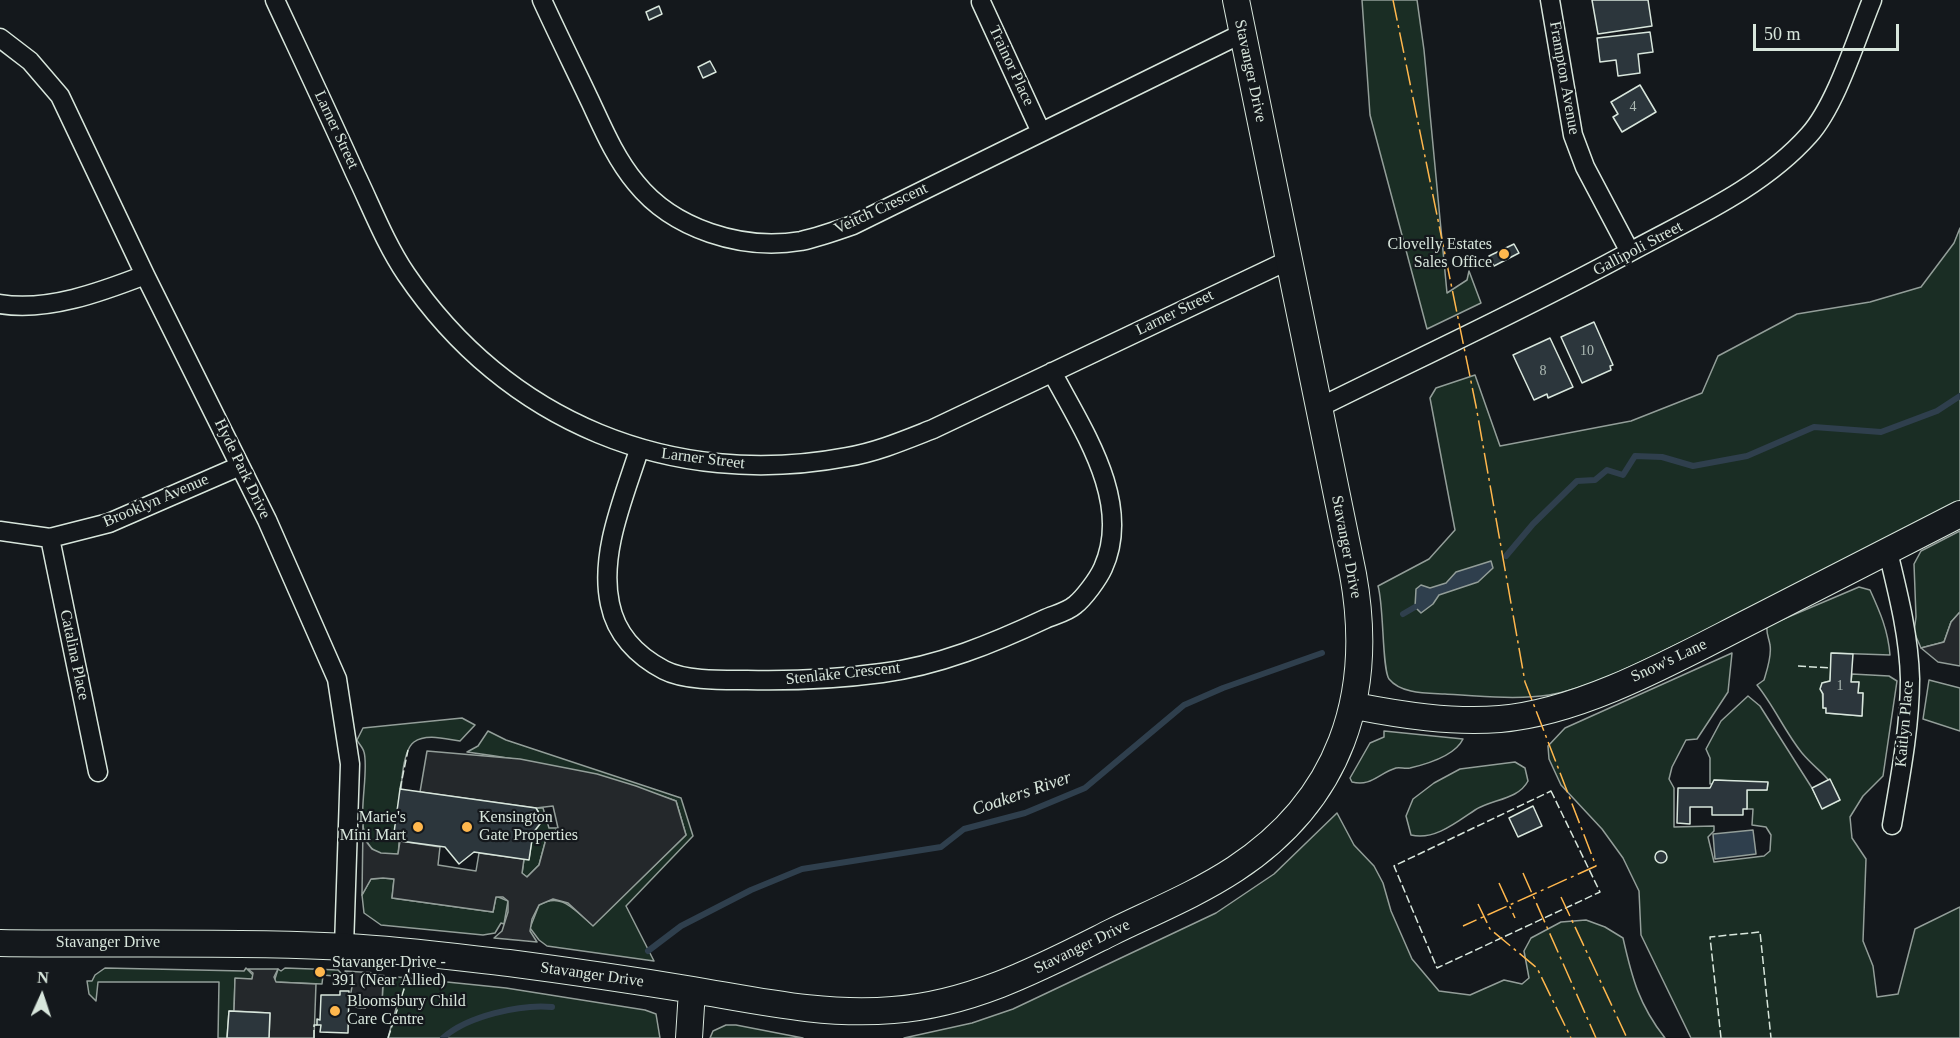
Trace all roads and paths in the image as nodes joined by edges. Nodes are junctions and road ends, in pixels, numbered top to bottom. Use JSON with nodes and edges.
{"nodes":[{"id":1,"x":275,"y":0,"type":"edge"},
{"id":2,"x":542,"y":0,"type":"edge"},
{"id":3,"x":1236,"y":0,"type":"edge"},
{"id":4,"x":1550,"y":0,"type":"edge"},
{"id":5,"x":1872,"y":0,"type":"edge"},
{"id":6,"x":981,"y":2,"type":"dead end"},
{"id":7,"x":1243,"y":33,"type":"junction"},
{"id":8,"x":0,"y":38,"type":"edge"},
{"id":9,"x":1040,"y":130,"type":"junction"},
{"id":10,"x":1630,"y":252,"type":"junction"},
{"id":11,"x":1289,"y":260,"type":"junction"},
{"id":12,"x":145,"y":275,"type":"junction"},
{"id":13,"x":0,"y":304,"type":"edge"},
{"id":14,"x":1052,"y":372,"type":"junction"},
{"id":15,"x":1320,"y":407,"type":"junction"},
{"id":16,"x":639,"y":450,"type":"junction"},
{"id":17,"x":240,"y":466,"type":"junction"},
{"id":18,"x":1960,"y":514,"type":"edge"},
{"id":19,"x":0,"y":531,"type":"edge"},
{"id":20,"x":50,"y":538,"type":"junction"},
{"id":21,"x":1888,"y":552,"type":"junction"},
{"id":22,"x":1355,"y":706,"type":"junction"},
{"id":23,"x":98,"y":772,"type":"dead end"},
{"id":24,"x":1892,"y":825,"type":"dead end"},
{"id":25,"x":0,"y":943,"type":"edge"},
{"id":26,"x":344,"y":947,"type":"junction"},
{"id":27,"x":692,"y":990,"type":"junction"},
{"id":28,"x":689,"y":1038,"type":"edge"}],
"edges":[{"from":1,"to":16,"type":"street","name":"Larner Street"},
{"from":2,"to":9,"type":"street","name":"Veitch Crescent"},
{"from":3,"to":7,"type":"street","name":"Stavanger Drive"},
{"from":4,"to":10,"type":"street","name":"Frampton Avenue"},
{"from":5,"to":10,"type":"street","name":"Gallipoli Street"},
{"from":6,"to":9,"type":"street","name":"Trainor Place"},
{"from":7,"to":9,"type":"street","name":"Veitch Crescent"},
{"from":7,"to":11,"type":"street","name":"Stavanger Drive"},
{"from":8,"to":12,"type":"street","name":"Hyde Park Drive"},
{"from":10,"to":15,"type":"street","name":"Gallipoli Street"},
{"from":11,"to":14,"type":"street","name":"Larner Street"},
{"from":11,"to":15,"type":"street","name":"Stavanger Drive"},
{"from":12,"to":13,"type":"street"},
{"from":12,"to":17,"type":"street","name":"Hyde Park Drive"},
{"from":14,"to":16,"type":"street","name":"Larner Street"},
{"from":14,"to":16,"type":"street","name":"Stenlake Crescent"},
{"from":15,"to":22,"type":"street","name":"Stavanger Drive"},
{"from":17,"to":20,"type":"street","name":"Brooklyn Avenue"},
{"from":17,"to":26,"type":"street","name":"Hyde Park Drive"},
{"from":18,"to":21,"type":"street","name":"Snow's Lane"},
{"from":19,"to":20,"type":"street","name":"Brooklyn Avenue"},
{"from":20,"to":23,"type":"street","name":"Catalina Place"},
{"from":21,"to":22,"type":"street","name":"Snow's Lane"},
{"from":21,"to":24,"type":"street","name":"Kaitlyn Place"},
{"from":22,"to":27,"type":"street","name":"Stavanger Drive"},
{"from":25,"to":26,"type":"street","name":"Stavanger Drive"},
{"from":26,"to":27,"type":"street","name":"Stavanger Drive"},
{"from":27,"to":28,"type":"street"}]}
